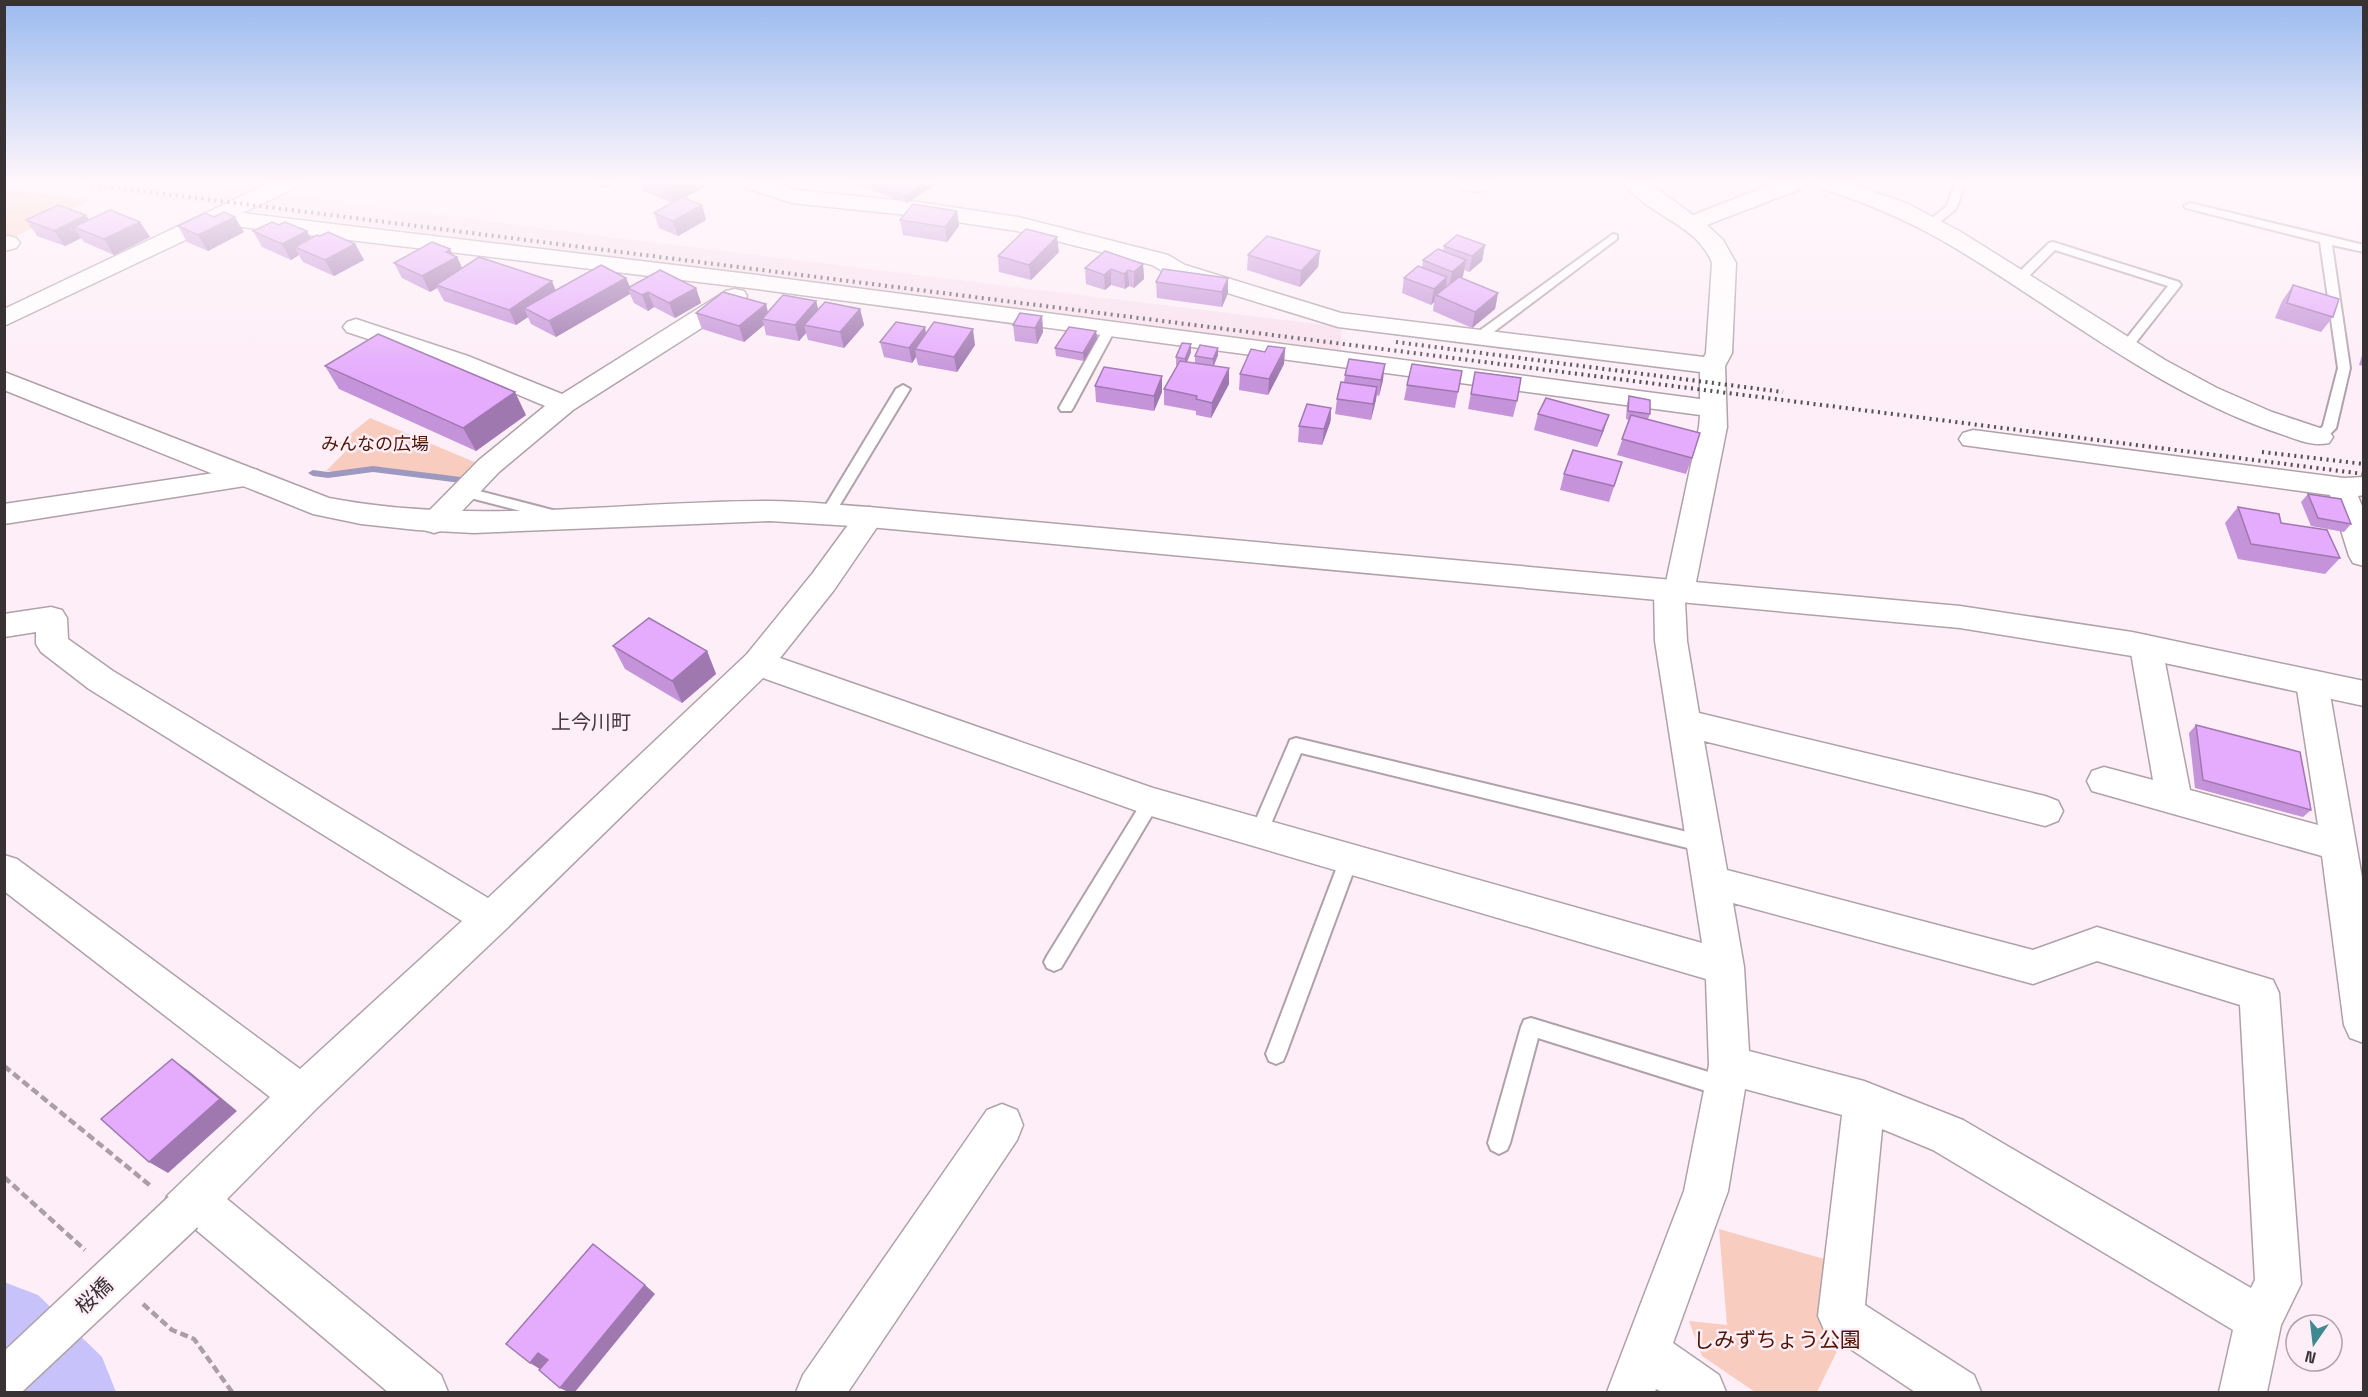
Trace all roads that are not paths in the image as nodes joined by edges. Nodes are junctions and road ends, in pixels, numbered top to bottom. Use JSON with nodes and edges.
{"nodes":[{"id":1,"x":152,"y":248,"type":"edge"},
{"id":2,"x":476,"y":248,"type":"edge"},
{"id":3,"x":1111,"y":248,"type":"edge"},
{"id":4,"x":1598,"y":248,"type":"edge"},
{"id":5,"x":1717,"y":248,"type":"edge"},
{"id":6,"x":1968,"y":248,"type":"edge"},
{"id":7,"x":2051,"y":248,"type":"edge"},
{"id":8,"x":2064,"y":248,"type":"edge"},
{"id":9,"x":2326,"y":248,"type":"edge"},
{"id":10,"x":2019,"y":279,"type":"junction"},
{"id":11,"x":757,"y":282,"type":"junction"},
{"id":12,"x":4,"y":319,"type":"edge"},
{"id":13,"x":356,"y":327,"type":"dead end"},
{"id":14,"x":1110,"y":328,"type":"junction"},
{"id":15,"x":1479,"y":337,"type":"junction"},
{"id":16,"x":2126,"y":347,"type":"junction"},
{"id":17,"x":1712,"y":366,"type":"junction"},
{"id":18,"x":4,"y":380,"type":"edge"},
{"id":19,"x":903,"y":389,"type":"dead end"},
{"id":20,"x":564,"y":404,"type":"junction"},
{"id":21,"x":1066,"y":408,"type":"dead end"},
{"id":22,"x":1714,"y":409,"type":"junction"},
{"id":23,"x":2319,"y":437,"type":"joint"},
{"id":24,"x":1973,"y":439,"type":"dead end"},
{"id":25,"x":248,"y":477,"type":"junction"},
{"id":26,"x":2354,"y":486,"type":"edge"},
{"id":27,"x":464,"y":492,"type":"junction"},
{"id":28,"x":828,"y":513,"type":"junction"},
{"id":29,"x":4,"y":514,"type":"edge"},
{"id":30,"x":869,"y":517,"type":"junction"},
{"id":31,"x":571,"y":520,"type":"junction"},
{"id":32,"x":434,"y":523,"type":"junction"},
{"id":33,"x":2364,"y":556,"type":"edge"},
{"id":34,"x":1674,"y":592,"type":"junction"},
{"id":35,"x":4,"y":626,"type":"edge"},
{"id":36,"x":2146,"y":647,"type":"junction"},
{"id":37,"x":758,"y":663,"type":"junction"},
{"id":38,"x":2312,"y":683,"type":"junction"},
{"id":39,"x":2364,"y":694,"type":"edge"},
{"id":40,"x":1684,"y":723,"type":"junction"},
{"id":41,"x":2104,"y":781,"type":"dead end"},
{"id":42,"x":2174,"y":800,"type":"junction"},
{"id":43,"x":1151,"y":802,"type":"junction"},
{"id":44,"x":2045,"y":811,"type":"dead end"},
{"id":45,"x":1259,"y":832,"type":"junction"},
{"id":46,"x":1704,"y":844,"type":"junction"},
{"id":47,"x":2339,"y":846,"type":"junction"},
{"id":48,"x":1349,"y":859,"type":"junction"},
{"id":49,"x":4,"y":870,"type":"edge"},
{"id":50,"x":1712,"y":882,"type":"junction"},
{"id":51,"x":491,"y":919,"type":"junction"},
{"id":52,"x":1054,"y":963,"type":"dead end"},
{"id":53,"x":1725,"y":967,"type":"junction"},
{"id":54,"x":2364,"y":1025,"type":"edge"},
{"id":55,"x":1276,"y":1054,"type":"dead end"},
{"id":56,"x":1727,"y":1076,"type":"junction"},
{"id":57,"x":301,"y":1095,"type":"junction"},
{"id":58,"x":1864,"y":1101,"type":"junction"},
{"id":59,"x":1002,"y":1125,"type":"dead end"},
{"id":60,"x":1499,"y":1143,"type":"dead end"},
{"id":61,"x":189,"y":1206,"type":"junction"},
{"id":62,"x":2259,"y":1319,"type":"junction"},
{"id":63,"x":1639,"y":1373,"type":"edge"},
{"id":64,"x":4,"y":1380,"type":"edge"},
{"id":65,"x":424,"y":1392,"type":"edge"},
{"id":66,"x":820,"y":1392,"type":"edge"},
{"id":67,"x":1702,"y":1392,"type":"edge"},
{"id":68,"x":1957,"y":1392,"type":"edge"},
{"id":69,"x":2242,"y":1392,"type":"edge"}],
"edges":[{"from":1,"to":12,"type":"street"},
{"from":2,"to":11,"type":"street"},
{"from":3,"to":15,"type":"street"},
{"from":4,"to":15,"type":"lane"},
{"from":5,"to":17,"type":"street"},
{"from":6,"to":10,"type":"street"},
{"from":7,"to":10,"type":"lane"},
{"from":8,"to":16,"type":"lane"},
{"from":9,"to":23,"type":"lane"},
{"from":10,"to":16,"type":"street"},
{"from":11,"to":14,"type":"street"},
{"from":11,"to":20,"type":"street"},
{"from":13,"to":20,"type":"street"},
{"from":14,"to":21,"type":"lane"},
{"from":14,"to":22,"type":"street"},
{"from":15,"to":17,"type":"street"},
{"from":16,"to":23,"type":"street"},
{"from":17,"to":22,"type":"street"},
{"from":18,"to":25,"type":"street"},
{"from":19,"to":28,"type":"lane"},
{"from":20,"to":27,"type":"street"},
{"from":22,"to":34,"type":"street"},
{"from":24,"to":26,"type":"street"},
{"from":25,"to":29,"type":"street"},
{"from":25,"to":32,"type":"street"},
{"from":26,"to":33,"type":"street"},
{"from":27,"to":31,"type":"lane"},
{"from":27,"to":32,"type":"street"},
{"from":28,"to":30,"type":"street"},
{"from":28,"to":31,"type":"street"},
{"from":30,"to":34,"type":"street"},
{"from":30,"to":37,"type":"street","name":"桜橋"},
{"from":31,"to":32,"type":"street"},
{"from":34,"to":36,"type":"street"},
{"from":34,"to":40,"type":"street"},
{"from":35,"to":51,"type":"street"},
{"from":36,"to":38,"type":"street"},
{"from":36,"to":42,"type":"street"},
{"from":37,"to":43,"type":"street"},
{"from":37,"to":51,"type":"street","name":"桜橋"},
{"from":38,"to":39,"type":"street"},
{"from":38,"to":47,"type":"street"},
{"from":40,"to":44,"type":"street"},
{"from":40,"to":46,"type":"street"},
{"from":41,"to":42,"type":"street"},
{"from":42,"to":47,"type":"street"},
{"from":43,"to":45,"type":"street"},
{"from":43,"to":52,"type":"lane"},
{"from":45,"to":46,"type":"lane"},
{"from":45,"to":48,"type":"street"},
{"from":46,"to":50,"type":"street"},
{"from":47,"to":54,"type":"street"},
{"from":48,"to":53,"type":"street"},
{"from":48,"to":55,"type":"lane"},
{"from":49,"to":57,"type":"street"},
{"from":50,"to":53,"type":"street"},
{"from":50,"to":62,"type":"street"},
{"from":51,"to":57,"type":"street","name":"桜橋"},
{"from":53,"to":56,"type":"street"},
{"from":56,"to":58,"type":"street"},
{"from":56,"to":60,"type":"lane"},
{"from":56,"to":63,"type":"street"},
{"from":57,"to":61,"type":"street","name":"桜橋"},
{"from":58,"to":62,"type":"street"},
{"from":58,"to":68,"type":"street"},
{"from":59,"to":66,"type":"street"},
{"from":61,"to":64,"type":"street","name":"桜橋","bridge":true},
{"from":61,"to":65,"type":"street"},
{"from":62,"to":69,"type":"street"},
{"from":63,"to":67,"type":"street"}]}
